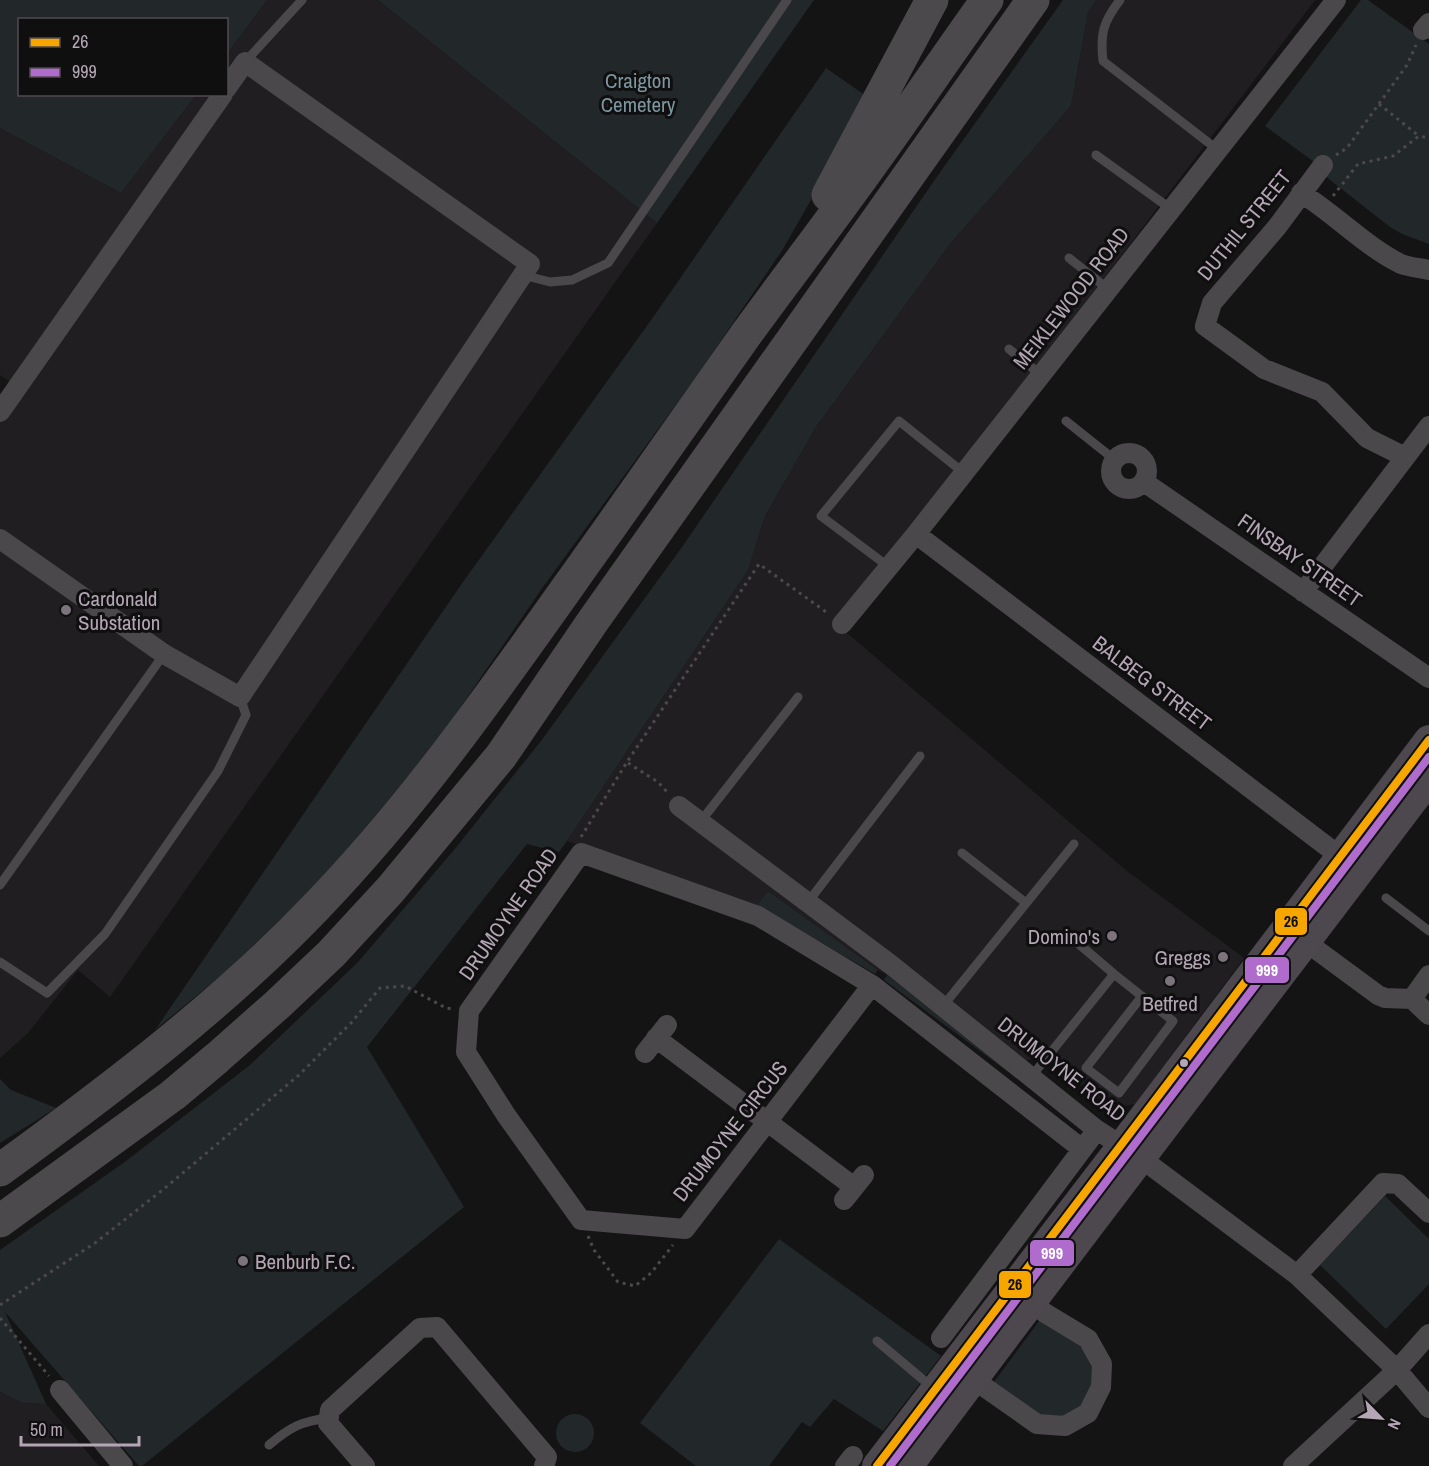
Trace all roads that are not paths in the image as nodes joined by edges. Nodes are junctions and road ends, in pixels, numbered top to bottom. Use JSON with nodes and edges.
{"nodes":[{"id":1,"x":302,"y":0,"type":"edge"},
{"id":2,"x":787,"y":0,"type":"edge"},
{"id":3,"x":932,"y":0,"type":"edge"},
{"id":4,"x":987,"y":0,"type":"edge"},
{"id":5,"x":1033,"y":0,"type":"edge"},
{"id":6,"x":1120,"y":0,"type":"edge"},
{"id":7,"x":1336,"y":0,"type":"edge"},
{"id":8,"x":246,"y":62,"type":"junction"},
{"id":9,"x":228,"y":86,"type":"edge"},
{"id":10,"x":222,"y":96,"type":"edge"},
{"id":11,"x":1218,"y":150,"type":"junction"},
{"id":12,"x":1096,"y":155,"type":"dead end"},
{"id":13,"x":1323,"y":165,"type":"road end"},
{"id":14,"x":1301,"y":193,"type":"junction"},
{"id":15,"x":1171,"y":209,"type":"junction"},
{"id":16,"x":1069,"y":258,"type":"dead end"},
{"id":17,"x":1429,"y":270,"type":"edge"},
{"id":18,"x":522,"y":275,"type":"junction"},
{"id":19,"x":1108,"y":289,"type":"junction"},
{"id":20,"x":749,"y":331,"type":"junction"},
{"id":21,"x":1009,"y":349,"type":"dead end"},
{"id":22,"x":1041,"y":375,"type":"junction"},
{"id":23,"x":0,"y":412,"type":"edge"},
{"id":24,"x":1066,"y":421,"type":"dead end"},
{"id":25,"x":1429,"y":426,"type":"edge"},
{"id":26,"x":1405,"y":457,"type":"junction"},
{"id":27,"x":1115,"y":460,"type":"joint"},
{"id":28,"x":964,"y":473,"type":"junction"},
{"id":29,"x":916,"y":534,"type":"junction"},
{"id":30,"x":0,"y":539,"type":"edge"},
{"id":31,"x":889,"y":567,"type":"junction"},
{"id":32,"x":1304,"y":592,"type":"junction"},
{"id":33,"x":842,"y":624,"type":"road end"},
{"id":34,"x":164,"y":654,"type":"junction"},
{"id":35,"x":1429,"y":678,"type":"edge"},
{"id":36,"x":798,"y":696,"type":"dead end"},
{"id":37,"x":240,"y":697,"type":"junction"},
{"id":38,"x":1429,"y":740,"type":"edge"},
{"id":39,"x":920,"y":756,"type":"dead end"},
{"id":40,"x":1429,"y":778,"type":"edge"},
{"id":41,"x":679,"y":806,"type":"road end"},
{"id":42,"x":700,"y":821,"type":"junction"},
{"id":43,"x":1074,"y":844,"type":"dead end"},
{"id":44,"x":962,"y":853,"type":"dead end"},
{"id":45,"x":1350,"y":864,"type":"junction"},
{"id":46,"x":0,"y":885,"type":"edge"},
{"id":47,"x":1386,"y":898,"type":"dead end"},
{"id":48,"x":808,"y":902,"type":"junction"},
{"id":49,"x":1026,"y":903,"type":"junction"},
{"id":50,"x":1429,"y":932,"type":"edge"},
{"id":51,"x":1306,"y":942,"type":"junction"},
{"id":52,"x":1080,"y":945,"type":"dead end"},
{"id":53,"x":0,"y":962,"type":"edge"},
{"id":54,"x":1114,"y":974,"type":"junction"},
{"id":55,"x":1429,"y":975,"type":"edge"},
{"id":56,"x":872,"y":985,"type":"junction"},
{"id":57,"x":1142,"y":996,"type":"junction"},
{"id":58,"x":1412,"y":999,"type":"junction"},
{"id":59,"x":943,"y":1006,"type":"junction"},
{"id":60,"x":1429,"y":1015,"type":"edge"},
{"id":61,"x":656,"y":1038,"type":"dead end"},
{"id":62,"x":1031,"y":1077,"type":"junction"},
{"id":63,"x":769,"y":1122,"type":"junction"},
{"id":64,"x":1097,"y":1130,"type":"junction"},
{"id":65,"x":1082,"y":1149,"type":"junction"},
{"id":66,"x":1132,"y":1152,"type":"junction"},
{"id":67,"x":0,"y":1170,"type":"edge"},
{"id":68,"x":854,"y":1187,"type":"dead end"},
{"id":69,"x":1429,"y":1213,"type":"edge"},
{"id":70,"x":581,"y":1220,"type":"joint"},
{"id":71,"x":0,"y":1221,"type":"edge"},
{"id":72,"x":1297,"y":1275,"type":"junction"},
{"id":73,"x":1030,"y":1301,"type":"junction"},
{"id":74,"x":1429,"y":1334,"type":"edge"},
{"id":75,"x":940,"y":1338,"type":"dead end"},
{"id":76,"x":877,"y":1341,"type":"dead end"},
{"id":77,"x":1397,"y":1370,"type":"junction"},
{"id":78,"x":973,"y":1379,"type":"junction"},
{"id":79,"x":60,"y":1390,"type":"road end"},
{"id":80,"x":935,"y":1390,"type":"junction"},
{"id":81,"x":1429,"y":1408,"type":"edge"},
{"id":82,"x":329,"y":1418,"type":"junction"},
{"id":83,"x":270,"y":1445,"type":"dead end"},
{"id":84,"x":858,"y":1463,"type":"edge"},
{"id":85,"x":123,"y":1466,"type":"edge"},
{"id":86,"x":364,"y":1466,"type":"edge"},
{"id":87,"x":544,"y":1466,"type":"edge"},
{"id":88,"x":908,"y":1466,"type":"edge"},
{"id":89,"x":1293,"y":1466,"type":"edge"}],
"edges":[{"from":1,"to":8,"type":"lane"},
{"from":2,"to":18,"type":"lane"},
{"from":3,"to":20,"type":"highway"},
{"from":4,"to":20,"type":"highway"},
{"from":5,"to":71,"type":"highway"},
{"from":6,"to":11,"type":"lane"},
{"from":7,"to":11,"type":"street","name":"MEIKLEWOOD ROAD"},
{"from":8,"to":9,"type":"street"},
{"from":8,"to":18,"type":"street"},
{"from":10,"to":23,"type":"street"},
{"from":11,"to":15,"type":"street","name":"MEIKLEWOOD ROAD"},
{"from":12,"to":15,"type":"lane"},
{"from":13,"to":14,"type":"street","name":"DUTHIL STREET"},
{"from":14,"to":17,"type":"street"},
{"from":14,"to":26,"type":"street","name":"DUTHIL STREET"},
{"from":15,"to":19,"type":"street","name":"MEIKLEWOOD ROAD"},
{"from":16,"to":19,"type":"lane"},
{"from":18,"to":37,"type":"street"},
{"from":19,"to":22,"type":"street","name":"MEIKLEWOOD ROAD"},
{"from":20,"to":67,"type":"highway"},
{"from":21,"to":22,"type":"lane"},
{"from":22,"to":28,"type":"street","name":"MEIKLEWOOD ROAD"},
{"from":24,"to":27,"type":"lane"},
{"from":25,"to":26,"type":"street"},
{"from":26,"to":32,"type":"street"},
{"from":27,"to":32,"type":"street","name":"FINSBAY STREET"},
{"from":28,"to":29,"type":"street","name":"MEIKLEWOOD ROAD"},
{"from":28,"to":31,"type":"lane"},
{"from":29,"to":31,"type":"street","name":"MEIKLEWOOD ROAD"},
{"from":29,"to":45,"type":"street","name":"BALBEG STREET"},
{"from":30,"to":34,"type":"street"},
{"from":31,"to":33,"type":"street","name":"MEIKLEWOOD ROAD"},
{"from":32,"to":35,"type":"street","name":"FINSBAY STREET"},
{"from":34,"to":37,"type":"street"},
{"from":34,"to":46,"type":"lane"},
{"from":36,"to":42,"type":"lane"},
{"from":37,"to":53,"type":"lane"},
{"from":38,"to":45,"type":"main road"},
{"from":39,"to":48,"type":"lane"},
{"from":40,"to":45,"type":"main road"},
{"from":41,"to":42,"type":"street","name":"DRUMOYNE ROAD"},
{"from":42,"to":48,"type":"street","name":"DRUMOYNE ROAD"},
{"from":43,"to":49,"type":"lane"},
{"from":44,"to":49,"type":"lane"},
{"from":45,"to":51,"type":"main road"},
{"from":45,"to":66,"type":"main road"},
{"from":47,"to":50,"type":"lane"},
{"from":48,"to":59,"type":"street","name":"DRUMOYNE ROAD"},
{"from":49,"to":59,"type":"lane"},
{"from":51,"to":58,"type":"street"},
{"from":51,"to":66,"type":"main road"},
{"from":52,"to":54,"type":"lane"},
{"from":54,"to":57,"type":"lane"},
{"from":54,"to":62,"type":"lane"},
{"from":55,"to":58,"type":"street"},
{"from":56,"to":63,"type":"street","name":"DRUMOYNE CIRCUS"},
{"from":56,"to":65,"type":"street","name":"DRUMOYNE ROAD"},
{"from":56,"to":70,"type":"street","name":"DRUMOYNE ROAD"},
{"from":57,"to":57,"type":"lane"},
{"from":58,"to":60,"type":"street"},
{"from":59,"to":62,"type":"street","name":"DRUMOYNE ROAD"},
{"from":61,"to":63,"type":"street"},
{"from":62,"to":64,"type":"street","name":"DRUMOYNE ROAD"},
{"from":63,"to":68,"type":"street"},
{"from":63,"to":70,"type":"street","name":"DRUMOYNE CIRCUS"},
{"from":64,"to":65,"type":"street"},
{"from":64,"to":66,"type":"street","name":"DRUMOYNE ROAD"},
{"from":65,"to":75,"type":"street"},
{"from":66,"to":72,"type":"street","name":"DRUMOYNE ROAD"},
{"from":66,"to":73,"type":"main road"},
{"from":66,"to":80,"type":"main road"},
{"from":69,"to":72,"type":"street"},
{"from":72,"to":77,"type":"street","name":"DRUMOYNE ROAD"},
{"from":73,"to":78,"type":"main road"},
{"from":73,"to":78,"type":"street"},
{"from":74,"to":77,"type":"street"},
{"from":76,"to":80,"type":"lane"},
{"from":77,"to":81,"type":"street","name":"DRUMOYNE ROAD"},
{"from":77,"to":89,"type":"street"},
{"from":78,"to":88,"type":"main road"},
{"from":79,"to":85,"type":"street"},
{"from":80,"to":84,"type":"main road"},
{"from":82,"to":83,"type":"lane"},
{"from":82,"to":86,"type":"street"},
{"from":82,"to":87,"type":"street"}]}
